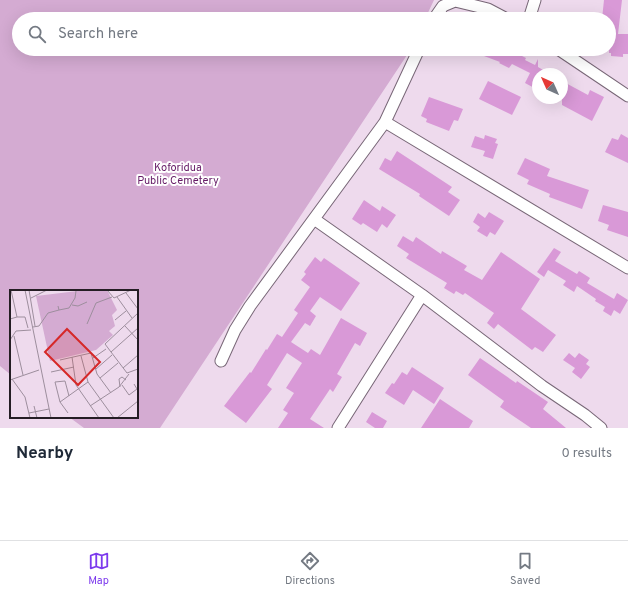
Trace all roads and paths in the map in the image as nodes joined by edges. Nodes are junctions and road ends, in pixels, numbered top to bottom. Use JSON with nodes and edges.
{"nodes":[{"id":1,"x":535,"y":0,"type":"edge"},
{"id":2,"x":439,"y":12,"type":"edge"},
{"id":3,"x":494,"y":12,"type":"edge"},
{"id":4,"x":531,"y":12,"type":"edge"},
{"id":5,"x":416,"y":56,"type":"edge"},
{"id":6,"x":568,"y":56,"type":"edge"},
{"id":7,"x":628,"y":96,"type":"edge"},
{"id":8,"x":385,"y":122,"type":"junction"},
{"id":9,"x":314,"y":219,"type":"junction"},
{"id":10,"x":628,"y":268,"type":"edge"},
{"id":11,"x":422,"y":295,"type":"junction"},
{"id":12,"x":221,"y":361,"type":"dead end"},
{"id":13,"x":338,"y":428,"type":"edge"},
{"id":14,"x":601,"y":428,"type":"edge"}],
"edges":[{"from":1,"to":4,"type":"street"},
{"from":2,"to":3,"type":"street"},
{"from":5,"to":8,"type":"street"},
{"from":6,"to":7,"type":"street"},
{"from":8,"to":9,"type":"street"},
{"from":8,"to":10,"type":"street"},
{"from":9,"to":11,"type":"street"},
{"from":9,"to":12,"type":"street"},
{"from":11,"to":13,"type":"street"},
{"from":11,"to":14,"type":"street"}]}
